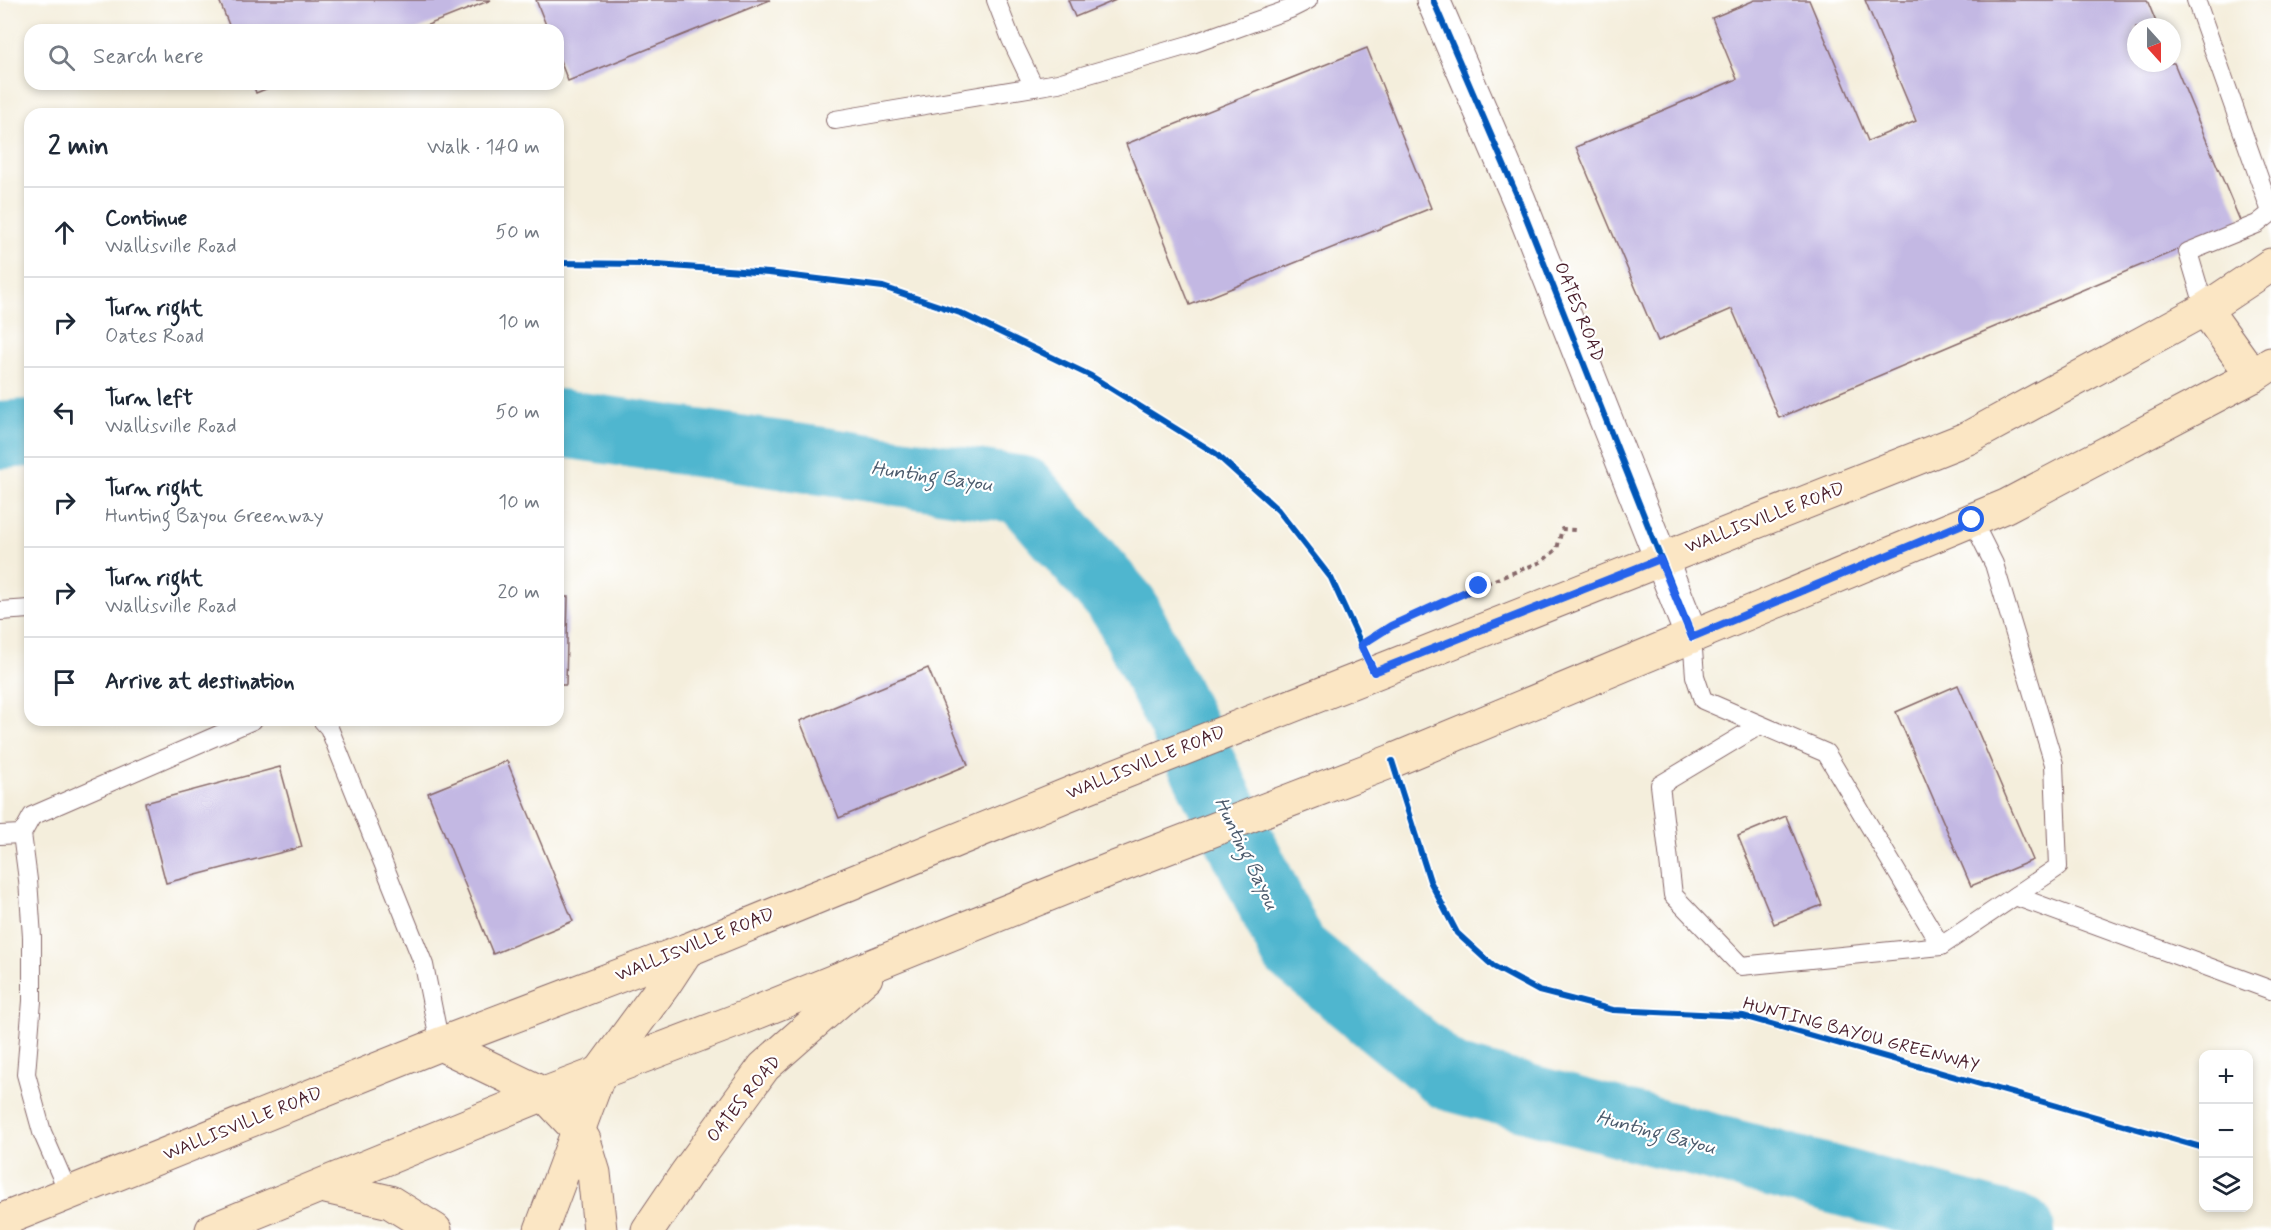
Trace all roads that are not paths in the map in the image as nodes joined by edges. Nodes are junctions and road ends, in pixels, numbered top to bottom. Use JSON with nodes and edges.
{"nodes":[{"id":1,"x":996,"y":0,"type":"edge"},
{"id":2,"x":1308,"y":0,"type":"edge"},
{"id":3,"x":1433,"y":0,"type":"edge"},
{"id":4,"x":2196,"y":0,"type":"edge"},
{"id":5,"x":1034,"y":87,"type":"junction"},
{"id":6,"x":835,"y":120,"type":"dead end"},
{"id":7,"x":2271,"y":213,"type":"edge"},
{"id":8,"x":2271,"y":265,"type":"edge"},
{"id":9,"x":2205,"y":309,"type":"junction"},
{"id":10,"x":2262,"y":370,"type":"edge"},
{"id":11,"x":1972,"y":520,"type":"junction"},
{"id":12,"x":1660,"y":559,"type":"junction"},
{"id":13,"x":24,"y":609,"type":"edge"},
{"id":14,"x":0,"y":611,"type":"edge"},
{"id":15,"x":1692,"y":637,"type":"junction"},
{"id":16,"x":1760,"y":725,"type":"junction"},
{"id":17,"x":239,"y":726,"type":"edge"},
{"id":18,"x":327,"y":726,"type":"edge"},
{"id":19,"x":22,"y":834,"type":"junction"},
{"id":20,"x":0,"y":835,"type":"edge"},
{"id":21,"x":2015,"y":896,"type":"junction"},
{"id":22,"x":1941,"y":946,"type":"junction"},
{"id":23,"x":687,"y":950,"type":"junction"},
{"id":24,"x":885,"y":960,"type":"junction"},
{"id":25,"x":2271,"y":990,"type":"edge"},
{"id":26,"x":440,"y":1044,"type":"junction"},
{"id":27,"x":600,"y":1072,"type":"junction"},
{"id":28,"x":544,"y":1094,"type":"junction"},
{"id":29,"x":578,"y":1130,"type":"junction"},
{"id":30,"x":321,"y":1186,"type":"junction"},
{"id":31,"x":69,"y":1194,"type":"junction"},
{"id":32,"x":0,"y":1221,"type":"edge"},
{"id":33,"x":227,"y":1227,"type":"edge"},
{"id":34,"x":435,"y":1230,"type":"edge"},
{"id":35,"x":541,"y":1230,"type":"edge"},
{"id":36,"x":600,"y":1230,"type":"edge"},
{"id":37,"x":648,"y":1230,"type":"edge"}],
"edges":[{"from":1,"to":5,"type":"lane"},
{"from":2,"to":5,"type":"lane"},
{"from":3,"to":12,"type":"street","name":"OATES ROAD"},
{"from":4,"to":7,"type":"lane"},
{"from":5,"to":6,"type":"lane"},
{"from":7,"to":9,"type":"lane"},
{"from":8,"to":9,"type":"main road","name":"WALLISVILLE ROAD"},
{"from":9,"to":10,"type":"main road"},
{"from":9,"to":12,"type":"main road","name":"WALLISVILLE ROAD"},
{"from":10,"to":11,"type":"main road"},
{"from":11,"to":15,"type":"main road"},
{"from":11,"to":21,"type":"lane"},
{"from":12,"to":15,"type":"street","name":"OATES ROAD"},
{"from":12,"to":23,"type":"main road","name":"WALLISVILLE ROAD"},
{"from":13,"to":14,"type":"lane"},
{"from":15,"to":16,"type":"lane"},
{"from":15,"to":24,"type":"main road"},
{"from":16,"to":22,"type":"lane"},
{"from":16,"to":22,"type":"lane"},
{"from":17,"to":19,"type":"lane"},
{"from":18,"to":26,"type":"lane"},
{"from":19,"to":20,"type":"lane"},
{"from":19,"to":31,"type":"lane"},
{"from":21,"to":22,"type":"lane"},
{"from":21,"to":25,"type":"lane"},
{"from":23,"to":26,"type":"main road","name":"WALLISVILLE ROAD"},
{"from":23,"to":27,"type":"main road"},
{"from":24,"to":27,"type":"main road"},
{"from":24,"to":37,"type":"main road","name":"OATES ROAD"},
{"from":26,"to":28,"type":"main road"},
{"from":26,"to":31,"type":"main road","name":"WALLISVILLE ROAD"},
{"from":27,"to":28,"type":"main road"},
{"from":27,"to":29,"type":"main road"},
{"from":28,"to":29,"type":"main road"},
{"from":28,"to":30,"type":"main road"},
{"from":29,"to":35,"type":"main road"},
{"from":29,"to":36,"type":"main road"},
{"from":30,"to":33,"type":"main road"},
{"from":30,"to":34,"type":"main road"},
{"from":31,"to":32,"type":"main road","name":"WALLISVILLE ROAD"}]}
